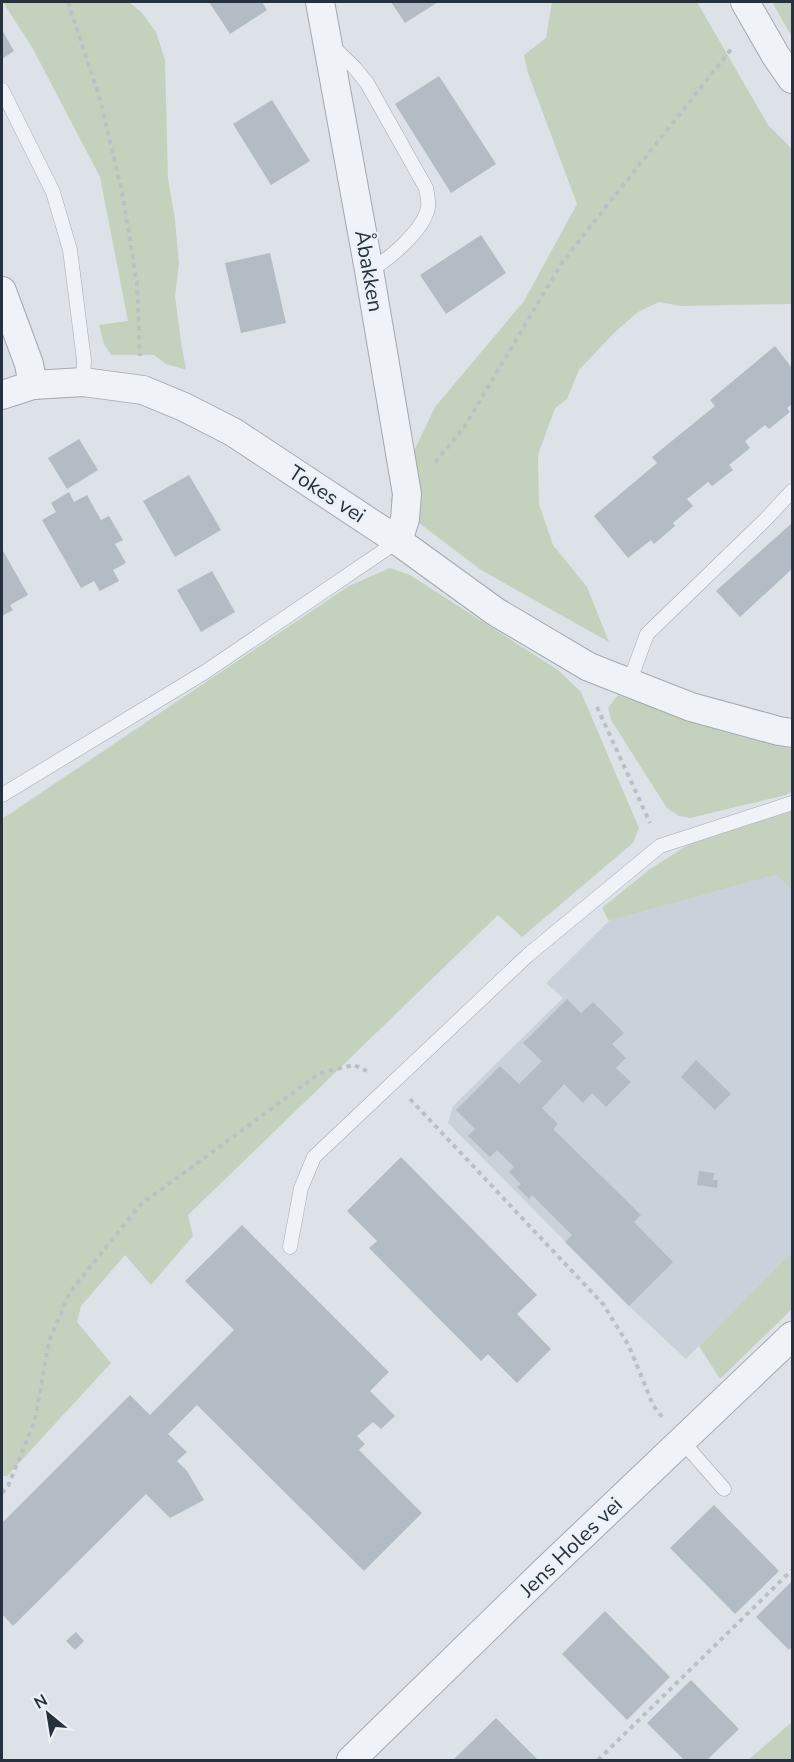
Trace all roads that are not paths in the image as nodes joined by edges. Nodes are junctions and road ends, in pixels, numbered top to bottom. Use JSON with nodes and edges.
{"nodes":[{"id":1,"x":320,"y":2,"type":"edge"},
{"id":2,"x":748,"y":8,"type":"edge"},
{"id":3,"x":326,"y":40,"type":"junction"},
{"id":4,"x":792,"y":79,"type":"edge"},
{"id":5,"x":2,"y":90,"type":"edge"},
{"id":6,"x":369,"y":270,"type":"junction"},
{"id":7,"x":2,"y":291,"type":"edge"},
{"id":8,"x":83,"y":382,"type":"junction"},
{"id":9,"x":33,"y":385,"type":"junction"},
{"id":10,"x":2,"y":395,"type":"edge"},
{"id":11,"x":792,"y":491,"type":"edge"},
{"id":12,"x":398,"y":540,"type":"junction"},
{"id":13,"x":629,"y":683,"type":"junction"},
{"id":14,"x":792,"y":733,"type":"edge"},
{"id":15,"x":2,"y":795,"type":"edge"},
{"id":16,"x":792,"y":803,"type":"edge"},
{"id":17,"x":290,"y":1247,"type":"dead end"},
{"id":18,"x":792,"y":1336,"type":"edge"},
{"id":19,"x":682,"y":1441,"type":"junction"},
{"id":20,"x":724,"y":1489,"type":"dead end"},
{"id":21,"x":351,"y":1761,"type":"edge"}],
"edges":[{"from":1,"to":3,"type":"street","name":"Åbakken"},
{"from":2,"to":4,"type":"street"},
{"from":3,"to":6,"type":"street","name":"Åbakken"},
{"from":3,"to":6,"type":"lane"},
{"from":5,"to":8,"type":"lane"},
{"from":6,"to":12,"type":"street","name":"Åbakken"},
{"from":7,"to":9,"type":"street"},
{"from":8,"to":9,"type":"street","name":"Tokes vei"},
{"from":8,"to":12,"type":"street","name":"Tokes vei"},
{"from":9,"to":10,"type":"street","name":"Tokes vei"},
{"from":11,"to":13,"type":"lane"},
{"from":12,"to":13,"type":"street","name":"Tokes vei"},
{"from":12,"to":15,"type":"lane"},
{"from":13,"to":14,"type":"street","name":"Tokes vei"},
{"from":16,"to":17,"type":"lane"},
{"from":18,"to":19,"type":"street","name":"Jens Holes vei"},
{"from":19,"to":20,"type":"lane"},
{"from":19,"to":21,"type":"street","name":"Jens Holes vei"}]}
